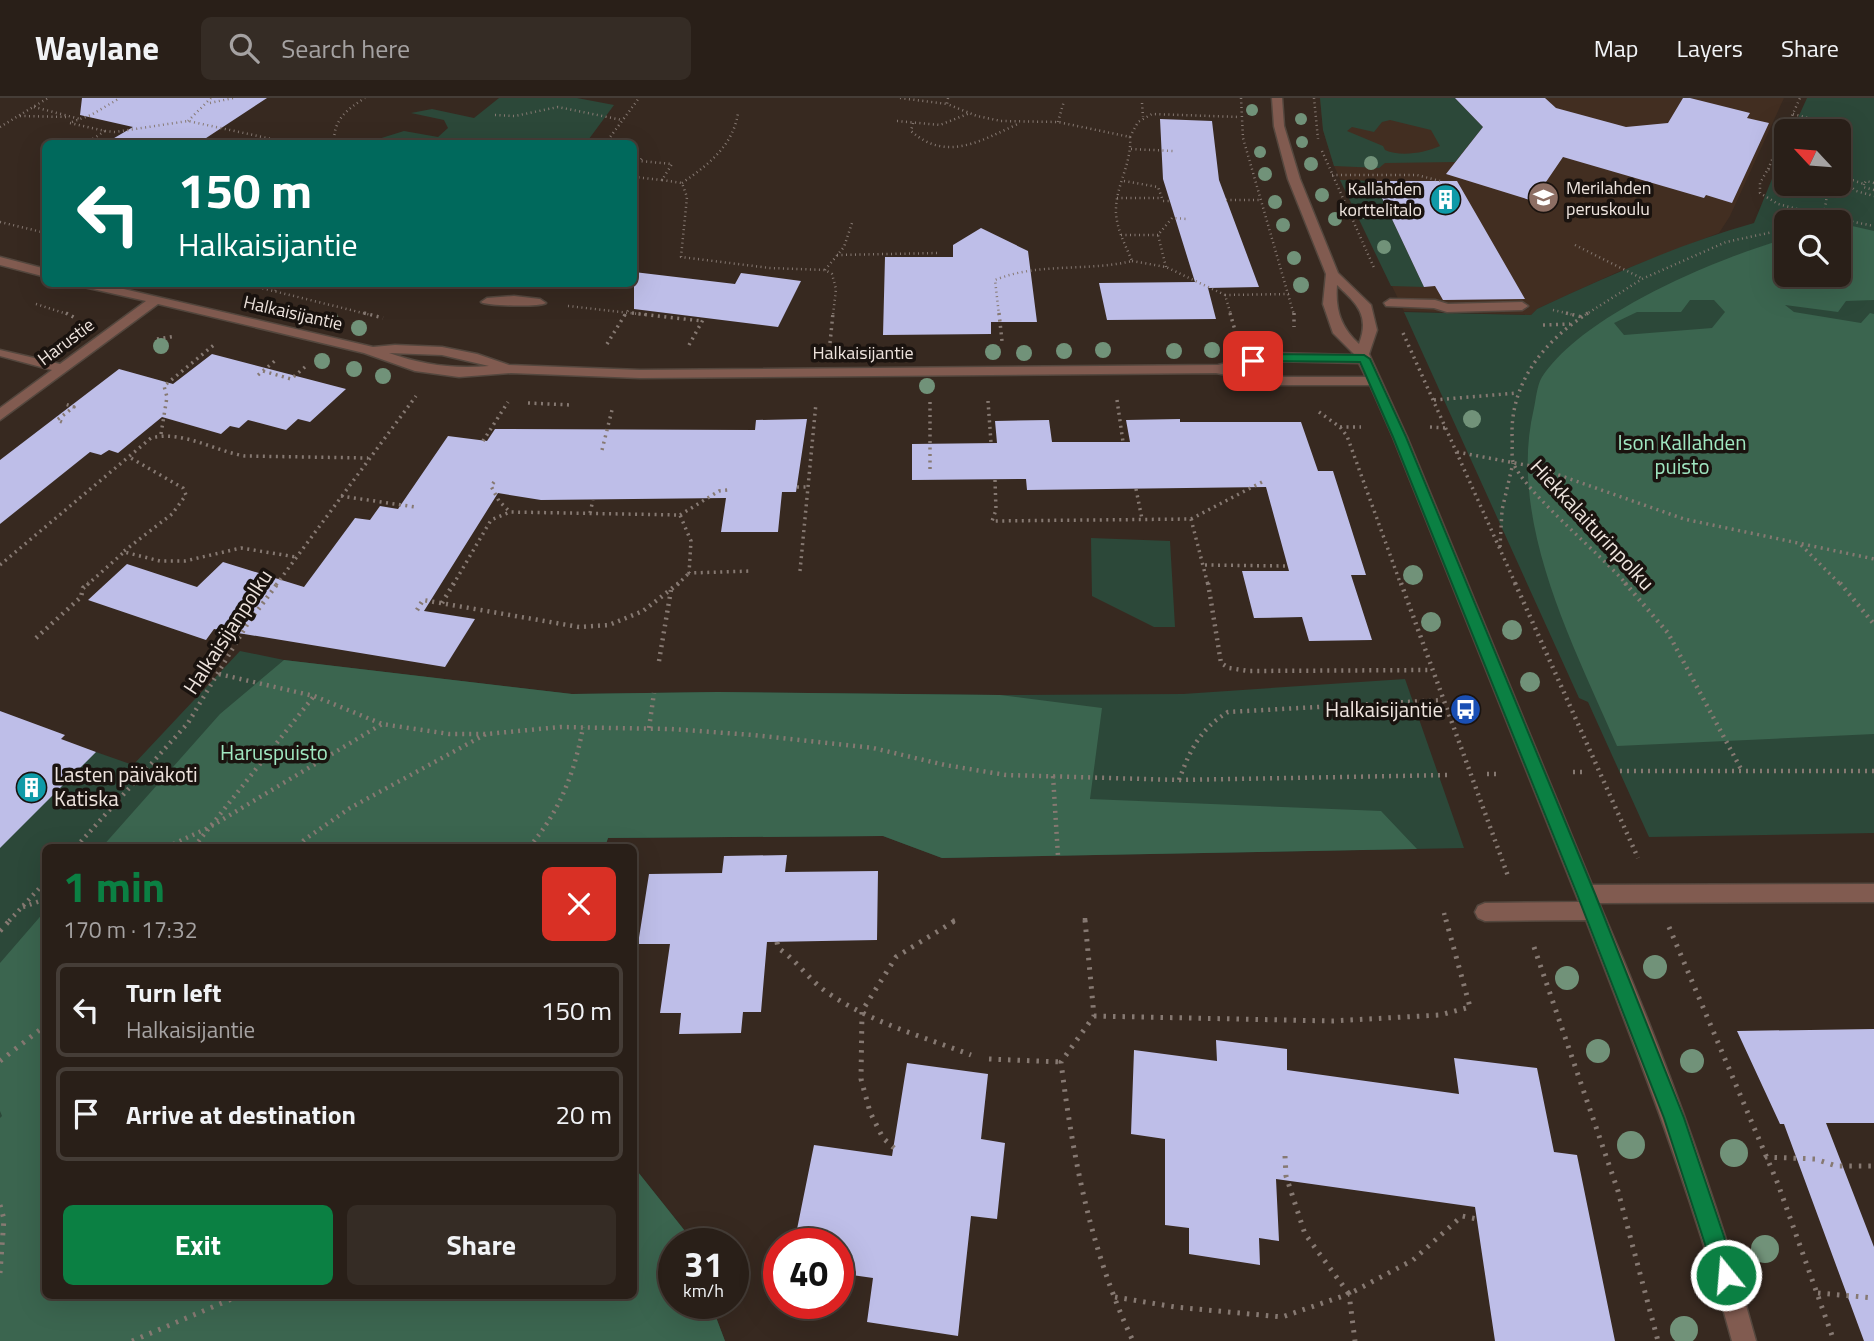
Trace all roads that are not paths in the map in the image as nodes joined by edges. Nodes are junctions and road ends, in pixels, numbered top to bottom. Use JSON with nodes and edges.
{"nodes":[{"id":1,"x":1278,"y":98,"type":"edge"},
{"id":2,"x":0,"y":261,"type":"edge"},
{"id":3,"x":42,"y":271,"type":"edge"},
{"id":4,"x":1332,"y":274,"type":"junction"},
{"id":5,"x":101,"y":287,"type":"edge"},
{"id":6,"x":156,"y":300,"type":"junction"},
{"id":7,"x":487,"y":302,"type":"dead end"},
{"id":8,"x":540,"y":303,"type":"road end"},
{"id":9,"x":1390,"y":303,"type":"road end"},
{"id":10,"x":1522,"y":306,"type":"dead end"},
{"id":11,"x":368,"y":349,"type":"junction"},
{"id":12,"x":4,"y":353,"type":"dead end"},
{"id":13,"x":1363,"y":356,"type":"junction"},
{"id":14,"x":62,"y":369,"type":"junction"},
{"id":15,"x":511,"y":369,"type":"junction"},
{"id":16,"x":1216,"y":369,"type":"junction"},
{"id":17,"x":1374,"y":381,"type":"junction"},
{"id":18,"x":0,"y":415,"type":"edge"},
{"id":19,"x":1874,"y":893,"type":"edge"},
{"id":20,"x":1589,"y":903,"type":"junction"},
{"id":21,"x":1485,"y":912,"type":"dead end"},
{"id":22,"x":1744,"y":1341,"type":"edge"}],
"edges":[{"from":1,"to":4,"type":"street"},
{"from":2,"to":3,"type":"street"},
{"from":4,"to":13,"type":"street"},
{"from":4,"to":13,"type":"street"},
{"from":5,"to":6,"type":"street","name":"Halkaisijantie"},
{"from":6,"to":11,"type":"street","name":"Halkaisijantie"},
{"from":6,"to":14,"type":"street","name":"Harustie"},
{"from":7,"to":8,"type":"street"},
{"from":9,"to":10,"type":"street"},
{"from":11,"to":15,"type":"street","name":"Halkaisijantie"},
{"from":11,"to":15,"type":"street","name":"Halkaisijantie"},
{"from":12,"to":14,"type":"street"},
{"from":13,"to":16,"type":"street","name":"Halkaisijantie"},
{"from":13,"to":17,"type":"street"},
{"from":14,"to":18,"type":"street","name":"Harustie"},
{"from":15,"to":16,"type":"street","name":"Halkaisijantie"},
{"from":16,"to":17,"type":"street","name":"Halkaisijantie"},
{"from":17,"to":20,"type":"street"},
{"from":19,"to":20,"type":"street"},
{"from":20,"to":21,"type":"street"},
{"from":20,"to":22,"type":"street"}]}
